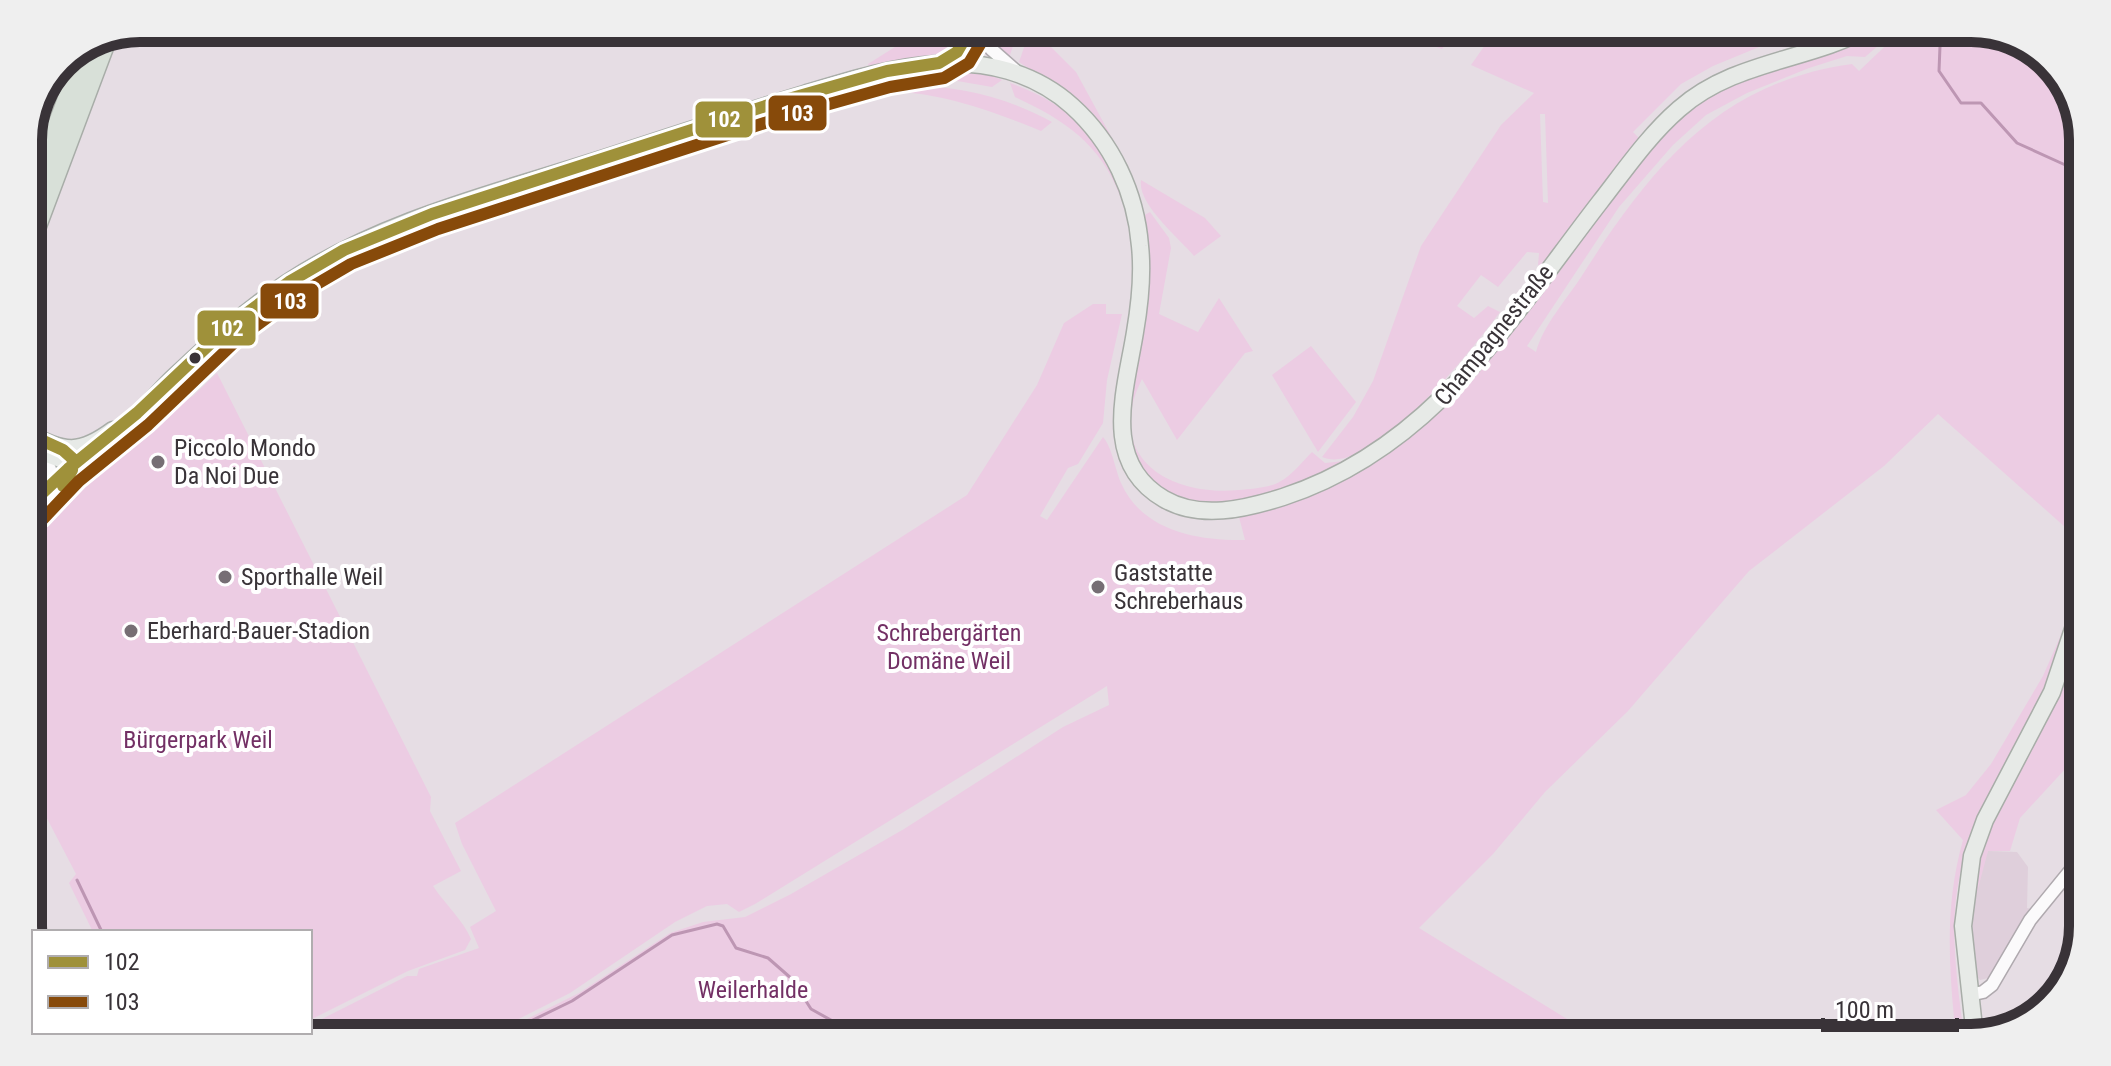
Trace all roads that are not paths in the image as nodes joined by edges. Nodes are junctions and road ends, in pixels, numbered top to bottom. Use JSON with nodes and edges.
{"nodes":[{"id":1,"x":963,"y":42,"type":"edge"},
{"id":2,"x":973,"y":42,"type":"edge"},
{"id":3,"x":982,"y":42,"type":"edge"},
{"id":4,"x":988,"y":42,"type":"edge"},
{"id":5,"x":1839,"y":42,"type":"edge"},
{"id":6,"x":103,"y":49,"type":"edge"},
{"id":7,"x":996,"y":61,"type":"junction"},
{"id":8,"x":939,"y":63,"type":"junction"},
{"id":9,"x":80,"y":64,"type":"edge"},
{"id":10,"x":975,"y":64,"type":"junction"},
{"id":11,"x":42,"y":164,"type":"edge"},
{"id":12,"x":42,"y":213,"type":"edge"},
{"id":13,"x":137,"y":413,"type":"junction"},
{"id":14,"x":107,"y":435,"type":"junction"},
{"id":15,"x":42,"y":440,"type":"edge"},
{"id":16,"x":63,"y":450,"type":"junction"},
{"id":17,"x":42,"y":452,"type":"edge"},
{"id":18,"x":96,"y":457,"type":"junction"},
{"id":19,"x":42,"y":460,"type":"edge"},
{"id":20,"x":74,"y":464,"type":"junction"},
{"id":21,"x":66,"y":483,"type":"junction"},
{"id":22,"x":48,"y":487,"type":"junction"},
{"id":23,"x":42,"y":495,"type":"edge"},
{"id":24,"x":42,"y":503,"type":"edge"},
{"id":25,"x":2069,"y":641,"type":"edge"},
{"id":26,"x":2069,"y":872,"type":"edge"},
{"id":27,"x":1969,"y":995,"type":"junction"},
{"id":28,"x":1973,"y":1024,"type":"edge"}],
"edges":[{"from":1,"to":8,"type":"street"},
{"from":2,"to":10,"type":"street"},
{"from":3,"to":10,"type":"street"},
{"from":4,"to":7,"type":"street"},
{"from":5,"to":7,"type":"main road","name":"Champagnestraße"},
{"from":6,"to":12,"type":"highway"},
{"from":7,"to":10,"type":"main road","name":"Champagnestraße"},
{"from":8,"to":10,"type":"main road","name":"Champagnestraße"},
{"from":8,"to":13,"type":"main road","name":"Champagnestraße"},
{"from":9,"to":11,"type":"highway"},
{"from":13,"to":14,"type":"main road"},
{"from":13,"to":18,"type":"main road"},
{"from":14,"to":16,"type":"main road"},
{"from":14,"to":20,"type":"street"},
{"from":15,"to":16,"type":"main road"},
{"from":16,"to":20,"type":"street"},
{"from":17,"to":20,"type":"main road"},
{"from":18,"to":20,"type":"main road"},
{"from":18,"to":21,"type":"street"},
{"from":19,"to":22,"type":"street"},
{"from":20,"to":21,"type":"street"},
{"from":20,"to":22,"type":"street"},
{"from":21,"to":24,"type":"street"},
{"from":22,"to":23,"type":"street"},
{"from":25,"to":27,"type":"main road"},
{"from":26,"to":27,"type":"street"},
{"from":27,"to":28,"type":"main road"}]}
